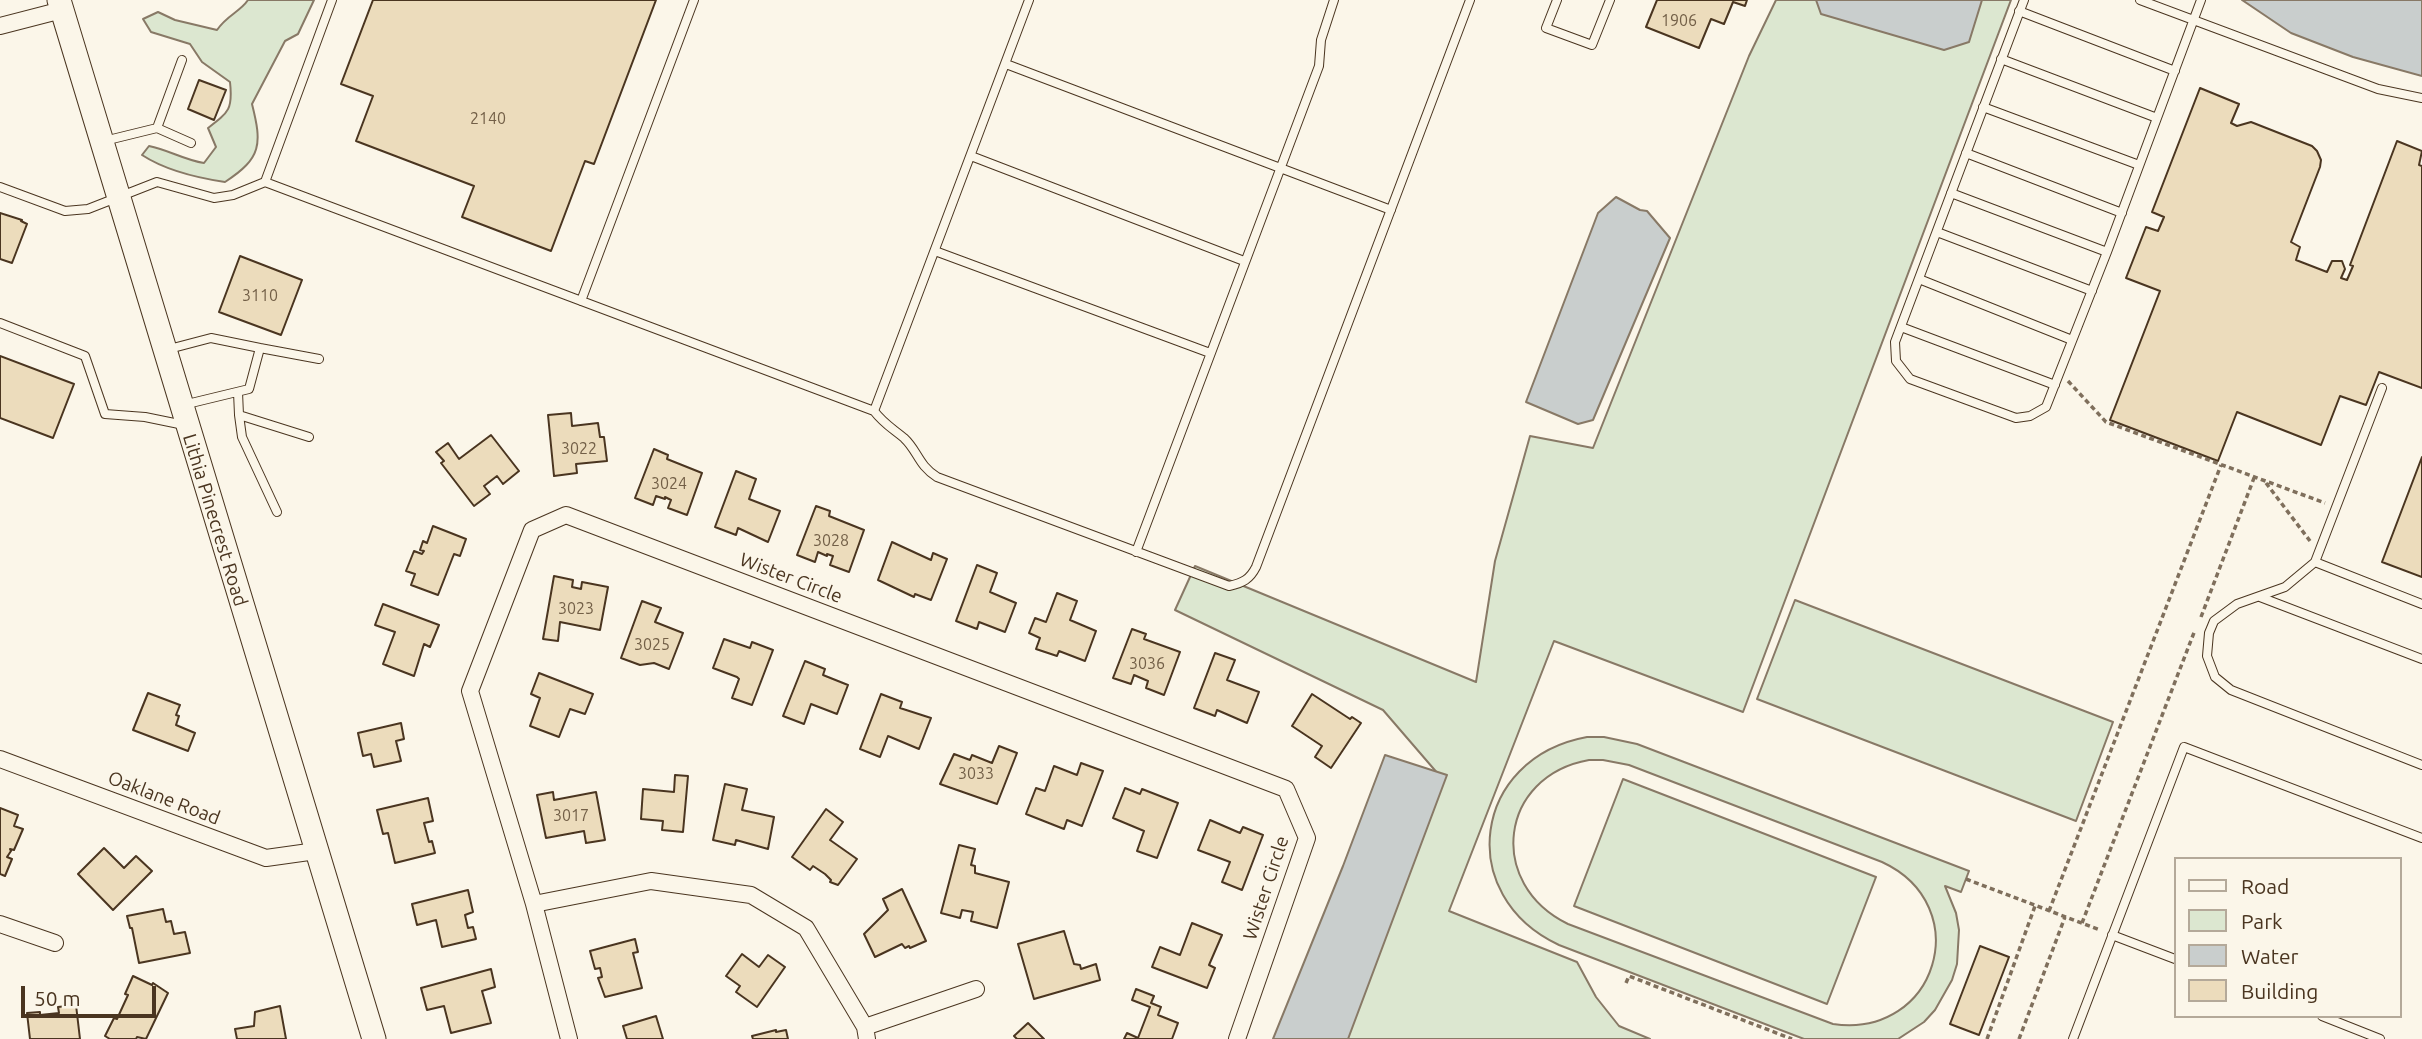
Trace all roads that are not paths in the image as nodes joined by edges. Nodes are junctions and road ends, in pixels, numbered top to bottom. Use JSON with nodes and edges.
{"nodes":[{"id":1,"x":332,"y":0,"type":"edge"},
{"id":2,"x":694,"y":0,"type":"edge"},
{"id":3,"x":1029,"y":0,"type":"edge"},
{"id":4,"x":1334,"y":0,"type":"edge"},
{"id":5,"x":1470,"y":0,"type":"edge"},
{"id":6,"x":1557,"y":0,"type":"edge"},
{"id":7,"x":1610,"y":0,"type":"edge"},
{"id":8,"x":2024,"y":0,"type":"edge"},
{"id":9,"x":2140,"y":0,"type":"edge"},
{"id":10,"x":2201,"y":0,"type":"edge"},
{"id":11,"x":60,"y":5,"type":"edge"},
{"id":12,"x":2020,"y":10,"type":"junction"},
{"id":13,"x":2193,"y":20,"type":"junction"},
{"id":14,"x":0,"y":26,"type":"edge"},
{"id":15,"x":182,"y":60,"type":"dead end"},
{"id":16,"x":2001,"y":60,"type":"junction"},
{"id":17,"x":1006,"y":64,"type":"junction"},
{"id":18,"x":2175,"y":71,"type":"junction"},
{"id":19,"x":2422,"y":97,"type":"edge"},
{"id":20,"x":1983,"y":107,"type":"junction"},
{"id":21,"x":2157,"y":118,"type":"junction"},
{"id":22,"x":157,"y":128,"type":"junction"},
{"id":23,"x":101,"y":142,"type":"junction"},
{"id":24,"x":191,"y":143,"type":"dead end"},
{"id":25,"x":1966,"y":153,"type":"junction"},
{"id":26,"x":971,"y":156,"type":"junction"},
{"id":27,"x":2139,"y":165,"type":"junction"},
{"id":28,"x":1280,"y":167,"type":"junction"},
{"id":29,"x":265,"y":182,"type":"junction"},
{"id":30,"x":0,"y":187,"type":"edge"},
{"id":31,"x":1951,"y":193,"type":"junction"},
{"id":32,"x":117,"y":198,"type":"junction"},
{"id":33,"x":1391,"y":210,"type":"junction"},
{"id":34,"x":2122,"y":213,"type":"junction"},
{"id":35,"x":1937,"y":232,"type":"junction"},
{"id":36,"x":935,"y":251,"type":"junction"},
{"id":37,"x":2107,"y":252,"type":"junction"},
{"id":38,"x":1244,"y":261,"type":"junction"},
{"id":39,"x":1919,"y":279,"type":"junction"},
{"id":40,"x":2092,"y":291,"type":"junction"},
{"id":41,"x":581,"y":301,"type":"junction"},
{"id":42,"x":0,"y":323,"type":"edge"},
{"id":43,"x":1901,"y":327,"type":"junction"},
{"id":44,"x":2072,"y":340,"type":"junction"},
{"id":45,"x":260,"y":348,"type":"junction"},
{"id":46,"x":164,"y":350,"type":"junction"},
{"id":47,"x":1210,"y":353,"type":"junction"},
{"id":48,"x":318,"y":359,"type":"dead end"},
{"id":49,"x":2054,"y":385,"type":"junction"},
{"id":50,"x":2382,"y":388,"type":"dead end"},
{"id":51,"x":238,"y":392,"type":"junction"},
{"id":52,"x":874,"y":411,"type":"junction"},
{"id":53,"x":239,"y":415,"type":"junction"},
{"id":54,"x":183,"y":416,"type":"junction"},
{"id":55,"x":309,"y":438,"type":"dead end"},
{"id":56,"x":277,"y":512,"type":"dead end"},
{"id":57,"x":1136,"y":552,"type":"junction"},
{"id":58,"x":2315,"y":562,"type":"junction"},
{"id":59,"x":2260,"y":597,"type":"junction"},
{"id":60,"x":2422,"y":604,"type":"edge"},
{"id":61,"x":2422,"y":659,"type":"edge"},
{"id":62,"x":0,"y":759,"type":"edge"},
{"id":63,"x":2422,"y":765,"type":"edge"},
{"id":64,"x":2422,"y":838,"type":"edge"},
{"id":65,"x":316,"y":851,"type":"junction"},
{"id":66,"x":534,"y":904,"type":"junction"},
{"id":67,"x":0,"y":924,"type":"edge"},
{"id":68,"x":2112,"y":935,"type":"junction"},
{"id":69,"x":55,"y":943,"type":"dead end"},
{"id":70,"x":2174,"y":959,"type":"edge"},
{"id":71,"x":976,"y":989,"type":"dead end"},
{"id":72,"x":2327,"y":1018,"type":"edge"},
{"id":73,"x":866,"y":1033,"type":"edge"},
{"id":74,"x":374,"y":1039,"type":"edge"},
{"id":75,"x":569,"y":1039,"type":"edge"},
{"id":76,"x":1237,"y":1039,"type":"edge"},
{"id":77,"x":2073,"y":1039,"type":"edge"},
{"id":78,"x":2381,"y":1039,"type":"edge"}],
"edges":[{"from":1,"to":29,"type":"lane"},
{"from":2,"to":41,"type":"lane"},
{"from":3,"to":17,"type":"lane"},
{"from":4,"to":28,"type":"lane"},
{"from":5,"to":33,"type":"lane"},
{"from":6,"to":7,"type":"lane"},
{"from":8,"to":12,"type":"lane"},
{"from":9,"to":13,"type":"lane"},
{"from":10,"to":13,"type":"lane"},
{"from":11,"to":14,"type":"street"},
{"from":11,"to":23,"type":"main road","name":"Lithia Pinecrest Road"},
{"from":12,"to":16,"type":"lane"},
{"from":12,"to":18,"type":"lane"},
{"from":13,"to":18,"type":"lane"},
{"from":13,"to":19,"type":"lane"},
{"from":15,"to":22,"type":"lane"},
{"from":16,"to":20,"type":"lane"},
{"from":16,"to":21,"type":"lane"},
{"from":17,"to":26,"type":"lane"},
{"from":17,"to":28,"type":"lane"},
{"from":18,"to":21,"type":"lane"},
{"from":20,"to":25,"type":"lane"},
{"from":20,"to":27,"type":"lane"},
{"from":21,"to":27,"type":"lane"},
{"from":22,"to":23,"type":"lane"},
{"from":22,"to":24,"type":"lane"},
{"from":23,"to":32,"type":"main road","name":"Lithia Pinecrest Road"},
{"from":25,"to":31,"type":"lane"},
{"from":25,"to":34,"type":"lane"},
{"from":26,"to":36,"type":"lane"},
{"from":26,"to":38,"type":"lane"},
{"from":27,"to":34,"type":"lane"},
{"from":28,"to":33,"type":"lane"},
{"from":28,"to":38,"type":"lane"},
{"from":29,"to":32,"type":"lane"},
{"from":29,"to":41,"type":"lane"},
{"from":30,"to":32,"type":"lane"},
{"from":31,"to":35,"type":"lane"},
{"from":31,"to":37,"type":"lane"},
{"from":32,"to":46,"type":"main road","name":"Lithia Pinecrest Road"},
{"from":33,"to":57,"type":"lane"},
{"from":34,"to":37,"type":"lane"},
{"from":35,"to":39,"type":"lane"},
{"from":35,"to":40,"type":"lane"},
{"from":36,"to":47,"type":"lane"},
{"from":36,"to":52,"type":"lane"},
{"from":37,"to":40,"type":"lane"},
{"from":38,"to":47,"type":"lane"},
{"from":39,"to":43,"type":"lane"},
{"from":39,"to":44,"type":"lane"},
{"from":40,"to":44,"type":"lane"},
{"from":41,"to":52,"type":"lane"},
{"from":42,"to":54,"type":"lane"},
{"from":43,"to":49,"type":"lane"},
{"from":43,"to":49,"type":"lane"},
{"from":44,"to":49,"type":"lane"},
{"from":45,"to":46,"type":"lane"},
{"from":45,"to":48,"type":"lane"},
{"from":45,"to":51,"type":"lane"},
{"from":46,"to":54,"type":"main road","name":"Lithia Pinecrest Road"},
{"from":47,"to":57,"type":"lane"},
{"from":50,"to":58,"type":"lane"},
{"from":51,"to":53,"type":"lane"},
{"from":51,"to":54,"type":"lane"},
{"from":52,"to":57,"type":"lane"},
{"from":53,"to":55,"type":"lane"},
{"from":53,"to":56,"type":"lane"},
{"from":54,"to":65,"type":"main road","name":"Lithia Pinecrest Road"},
{"from":58,"to":59,"type":"lane"},
{"from":58,"to":60,"type":"lane"},
{"from":59,"to":61,"type":"lane"},
{"from":59,"to":63,"type":"lane"},
{"from":62,"to":65,"type":"street","name":"Oaklane Road"},
{"from":64,"to":68,"type":"lane"},
{"from":65,"to":74,"type":"main road","name":"Lithia Pinecrest Road"},
{"from":66,"to":73,"type":"street"},
{"from":66,"to":75,"type":"street","name":"Wister Circle"},
{"from":66,"to":76,"type":"street","name":"Wister Circle"},
{"from":67,"to":69,"type":"street"},
{"from":68,"to":70,"type":"lane"},
{"from":68,"to":77,"type":"lane"},
{"from":71,"to":73,"type":"street"},
{"from":72,"to":78,"type":"lane"}]}
